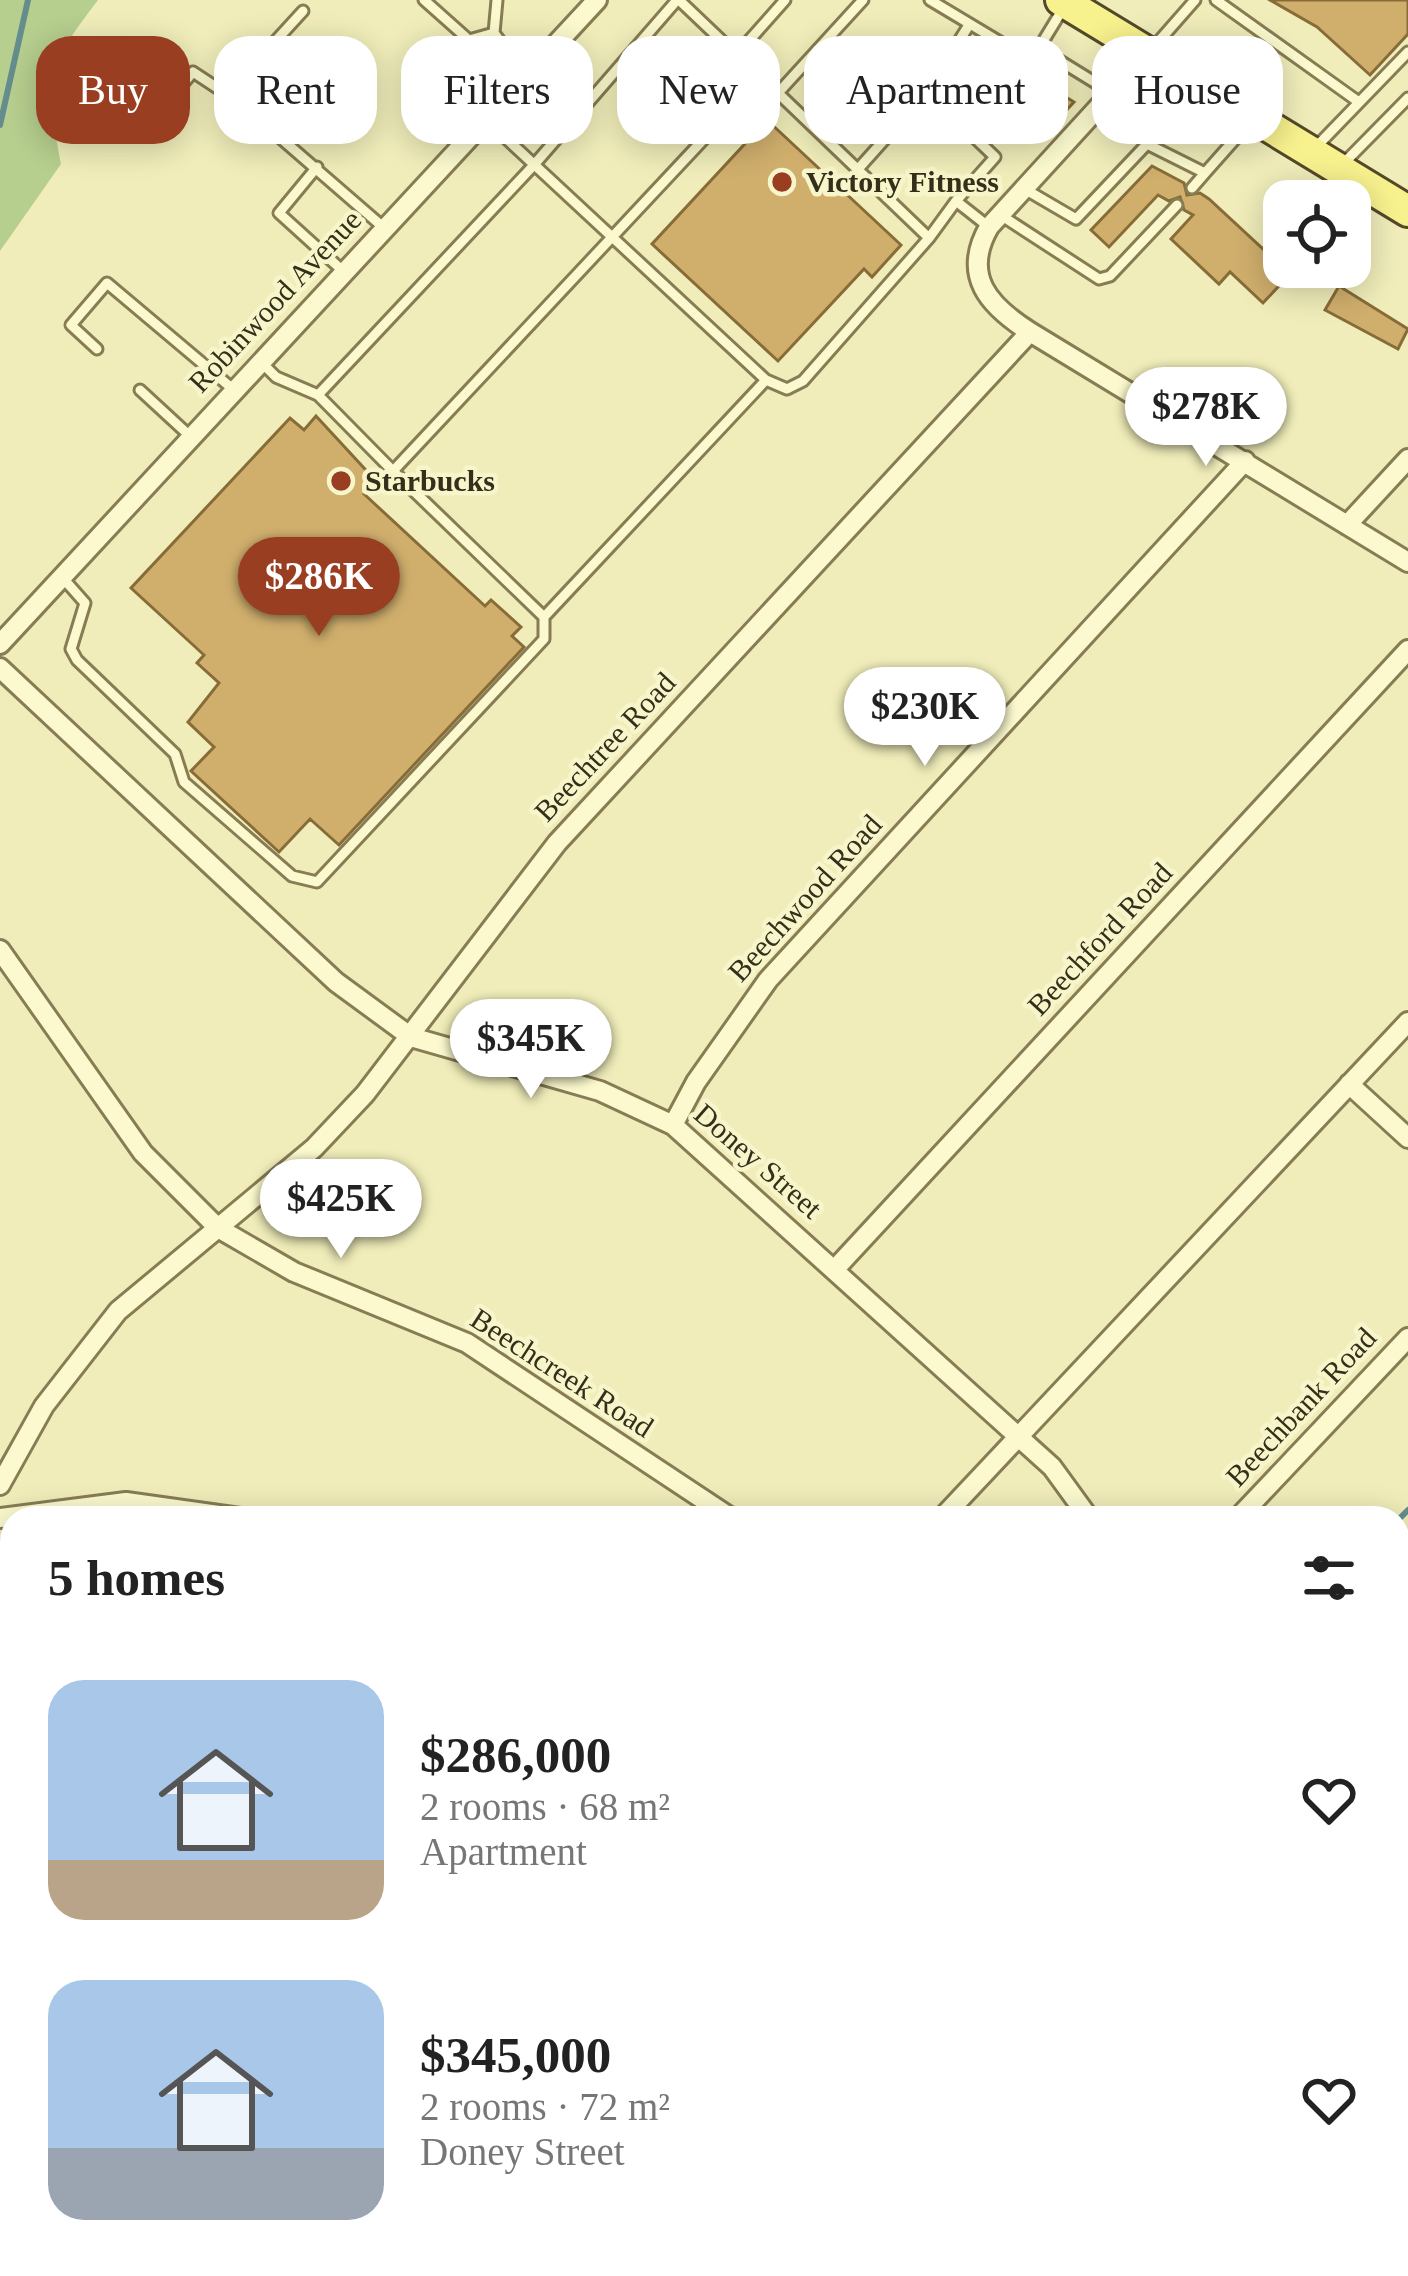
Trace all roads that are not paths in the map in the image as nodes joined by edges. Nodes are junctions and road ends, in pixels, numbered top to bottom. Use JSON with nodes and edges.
{"nodes":[{"id":1,"x":424,"y":0,"type":"edge"},
{"id":2,"x":597,"y":0,"type":"edge"},
{"id":3,"x":678,"y":0,"type":"edge"},
{"id":4,"x":785,"y":0,"type":"edge"},
{"id":5,"x":863,"y":0,"type":"edge"},
{"id":6,"x":930,"y":0,"type":"edge"},
{"id":7,"x":1195,"y":0,"type":"edge"},
{"id":8,"x":1216,"y":0,"type":"edge"},
{"id":9,"x":495,"y":1,"type":"edge"},
{"id":10,"x":1067,"y":1,"type":"edge"},
{"id":11,"x":303,"y":10,"type":"dead end"},
{"id":12,"x":969,"y":25,"type":"junction"},
{"id":13,"x":494,"y":33,"type":"junction"},
{"id":14,"x":280,"y":36,"type":"edge"},
{"id":15,"x":496,"y":36,"type":"edge"},
{"id":16,"x":563,"y":36,"type":"edge"},
{"id":17,"x":719,"y":36,"type":"edge"},
{"id":18,"x":753,"y":36,"type":"edge"},
{"id":19,"x":962,"y":36,"type":"edge"},
{"id":20,"x":988,"y":36,"type":"edge"},
{"id":21,"x":1046,"y":36,"type":"edge"},
{"id":22,"x":1122,"y":36,"type":"edge"},
{"id":23,"x":1163,"y":36,"type":"edge"},
{"id":24,"x":1408,"y":52,"type":"edge"},
{"id":25,"x":190,"y":76,"type":"edge"},
{"id":26,"x":780,"y":91,"type":"edge"},
{"id":27,"x":780,"y":95,"type":"edge"},
{"id":28,"x":1408,"y":98,"type":"edge"},
{"id":29,"x":1356,"y":100,"type":"junction"},
{"id":30,"x":1092,"y":114,"type":"edge"},
{"id":31,"x":1283,"y":136,"type":"edge"},
{"id":32,"x":462,"y":144,"type":"edge"},
{"id":33,"x":511,"y":144,"type":"edge"},
{"id":34,"x":698,"y":144,"type":"edge"},
{"id":35,"x":881,"y":144,"type":"edge"},
{"id":36,"x":981,"y":144,"type":"edge"},
{"id":37,"x":1230,"y":144,"type":"edge"},
{"id":38,"x":1311,"y":152,"type":"junction"},
{"id":39,"x":533,"y":166,"type":"junction"},
{"id":40,"x":317,"y":167,"type":"junction"},
{"id":41,"x":860,"y":168,"type":"junction"},
{"id":42,"x":1338,"y":169,"type":"junction"},
{"id":43,"x":1205,"y":173,"type":"junction"},
{"id":44,"x":1023,"y":188,"type":"junction"},
{"id":45,"x":1192,"y":188,"type":"dead end"},
{"id":46,"x":956,"y":201,"type":"junction"},
{"id":47,"x":1177,"y":206,"type":"dead end"},
{"id":48,"x":1408,"y":212,"type":"edge"},
{"id":49,"x":994,"y":220,"type":"junction"},
{"id":50,"x":383,"y":227,"type":"junction"},
{"id":51,"x":610,"y":236,"type":"junction"},
{"id":52,"x":929,"y":238,"type":"junction"},
{"id":53,"x":343,"y":271,"type":"junction"},
{"id":54,"x":1030,"y":332,"type":"junction"},
{"id":55,"x":97,"y":349,"type":"dead end"},
{"id":56,"x":260,"y":361,"type":"junction"},
{"id":57,"x":766,"y":380,"type":"junction"},
{"id":58,"x":234,"y":389,"type":"junction"},
{"id":59,"x":140,"y":390,"type":"dead end"},
{"id":60,"x":318,"y":395,"type":"junction"},
{"id":61,"x":191,"y":437,"type":"junction"},
{"id":62,"x":1408,"y":459,"type":"edge"},
{"id":63,"x":1245,"y":461,"type":"junction"},
{"id":64,"x":393,"y":471,"type":"junction"},
{"id":65,"x":1347,"y":525,"type":"junction"},
{"id":66,"x":1408,"y":562,"type":"edge"},
{"id":67,"x":62,"y":577,"type":"junction"},
{"id":68,"x":544,"y":617,"type":"junction"},
{"id":69,"x":0,"y":644,"type":"edge"},
{"id":70,"x":1408,"y":650,"type":"edge"},
{"id":71,"x":0,"y":668,"type":"edge"},
{"id":72,"x":0,"y":950,"type":"edge"},
{"id":73,"x":1408,"y":1022,"type":"edge"},
{"id":74,"x":411,"y":1037,"type":"junction"},
{"id":75,"x":1349,"y":1084,"type":"junction"},
{"id":76,"x":674,"y":1125,"type":"junction"},
{"id":77,"x":1408,"y":1138,"type":"edge"},
{"id":78,"x":218,"y":1228,"type":"junction"},
{"id":79,"x":835,"y":1269,"type":"junction"},
{"id":80,"x":1408,"y":1338,"type":"edge"},
{"id":81,"x":1018,"y":1437,"type":"junction"},
{"id":82,"x":0,"y":1485,"type":"edge"},
{"id":83,"x":95,"y":1506,"type":"edge"},
{"id":84,"x":155,"y":1506,"type":"edge"},
{"id":85,"x":713,"y":1506,"type":"edge"},
{"id":86,"x":953,"y":1506,"type":"edge"},
{"id":87,"x":1080,"y":1506,"type":"edge"},
{"id":88,"x":1249,"y":1506,"type":"edge"}],
"edges":[{"from":1,"to":13,"type":"lane"},
{"from":2,"to":16,"type":"street","name":"Robinwood Avenue"},
{"from":3,"to":17,"type":"lane"},
{"from":3,"to":39,"type":"lane"},
{"from":4,"to":18,"type":"lane"},
{"from":5,"to":26,"type":"lane"},
{"from":6,"to":12,"type":"lane"},
{"from":7,"to":23,"type":"lane"},
{"from":8,"to":29,"type":"lane"},
{"from":9,"to":13,"type":"lane"},
{"from":10,"to":21,"type":"lane"},
{"from":10,"to":22,"type":"main road"},
{"from":11,"to":14,"type":"lane"},
{"from":12,"to":19,"type":"lane"},
{"from":12,"to":20,"type":"lane"},
{"from":13,"to":15,"type":"lane"},
{"from":24,"to":29,"type":"lane"},
{"from":25,"to":40,"type":"lane"},
{"from":27,"to":41,"type":"lane"},
{"from":28,"to":42,"type":"lane"},
{"from":29,"to":38,"type":"lane"},
{"from":30,"to":44,"type":"street"},
{"from":31,"to":38,"type":"main road"},
{"from":32,"to":50,"type":"street","name":"Robinwood Avenue"},
{"from":33,"to":39,"type":"lane"},
{"from":34,"to":51,"type":"lane"},
{"from":35,"to":41,"type":"lane"},
{"from":36,"to":46,"type":"lane"},
{"from":37,"to":43,"type":"lane"},
{"from":38,"to":42,"type":"main road"},
{"from":39,"to":51,"type":"lane"},
{"from":39,"to":60,"type":"lane"},
{"from":40,"to":50,"type":"lane"},
{"from":40,"to":53,"type":"lane"},
{"from":41,"to":52,"type":"lane"},
{"from":42,"to":48,"type":"main road"},
{"from":43,"to":44,"type":"lane"},
{"from":43,"to":45,"type":"lane"},
{"from":44,"to":49,"type":"street"},
{"from":46,"to":49,"type":"lane"},
{"from":46,"to":52,"type":"lane"},
{"from":47,"to":49,"type":"lane"},
{"from":49,"to":54,"type":"street"},
{"from":50,"to":53,"type":"street","name":"Robinwood Avenue"},
{"from":51,"to":57,"type":"lane"},
{"from":51,"to":64,"type":"lane"},
{"from":52,"to":57,"type":"lane"},
{"from":53,"to":56,"type":"street","name":"Robinwood Avenue"},
{"from":54,"to":63,"type":"street"},
{"from":54,"to":74,"type":"street","name":"Beechtree Road"},
{"from":55,"to":58,"type":"lane"},
{"from":56,"to":58,"type":"street","name":"Robinwood Avenue"},
{"from":56,"to":60,"type":"lane"},
{"from":57,"to":68,"type":"lane"},
{"from":58,"to":61,"type":"street","name":"Robinwood Avenue"},
{"from":59,"to":61,"type":"lane"},
{"from":60,"to":64,"type":"lane"},
{"from":61,"to":67,"type":"street","name":"Robinwood Avenue"},
{"from":62,"to":65,"type":"street"},
{"from":63,"to":65,"type":"street"},
{"from":63,"to":76,"type":"street","name":"Beechwood Road"},
{"from":64,"to":68,"type":"lane"},
{"from":65,"to":66,"type":"street"},
{"from":67,"to":68,"type":"lane"},
{"from":67,"to":69,"type":"street","name":"Robinwood Avenue"},
{"from":70,"to":79,"type":"street","name":"Beechford Road"},
{"from":71,"to":74,"type":"street","name":"Doney Street"},
{"from":72,"to":78,"type":"street","name":"Beechcreek Road"},
{"from":73,"to":75,"type":"street"},
{"from":74,"to":76,"type":"street","name":"Doney Street"},
{"from":74,"to":78,"type":"street","name":"Beechtree Road"},
{"from":75,"to":77,"type":"street"},
{"from":75,"to":81,"type":"street"},
{"from":76,"to":79,"type":"street","name":"Doney Street"},
{"from":78,"to":82,"type":"street","name":"Beechtree Road"},
{"from":78,"to":85,"type":"street","name":"Beechcreek Road"},
{"from":79,"to":81,"type":"street","name":"Doney Street"},
{"from":80,"to":88,"type":"street","name":"Beechbank Road"},
{"from":81,"to":86,"type":"street"},
{"from":81,"to":87,"type":"street","name":"Doney Street"},
{"from":83,"to":84,"type":"street"}]}
